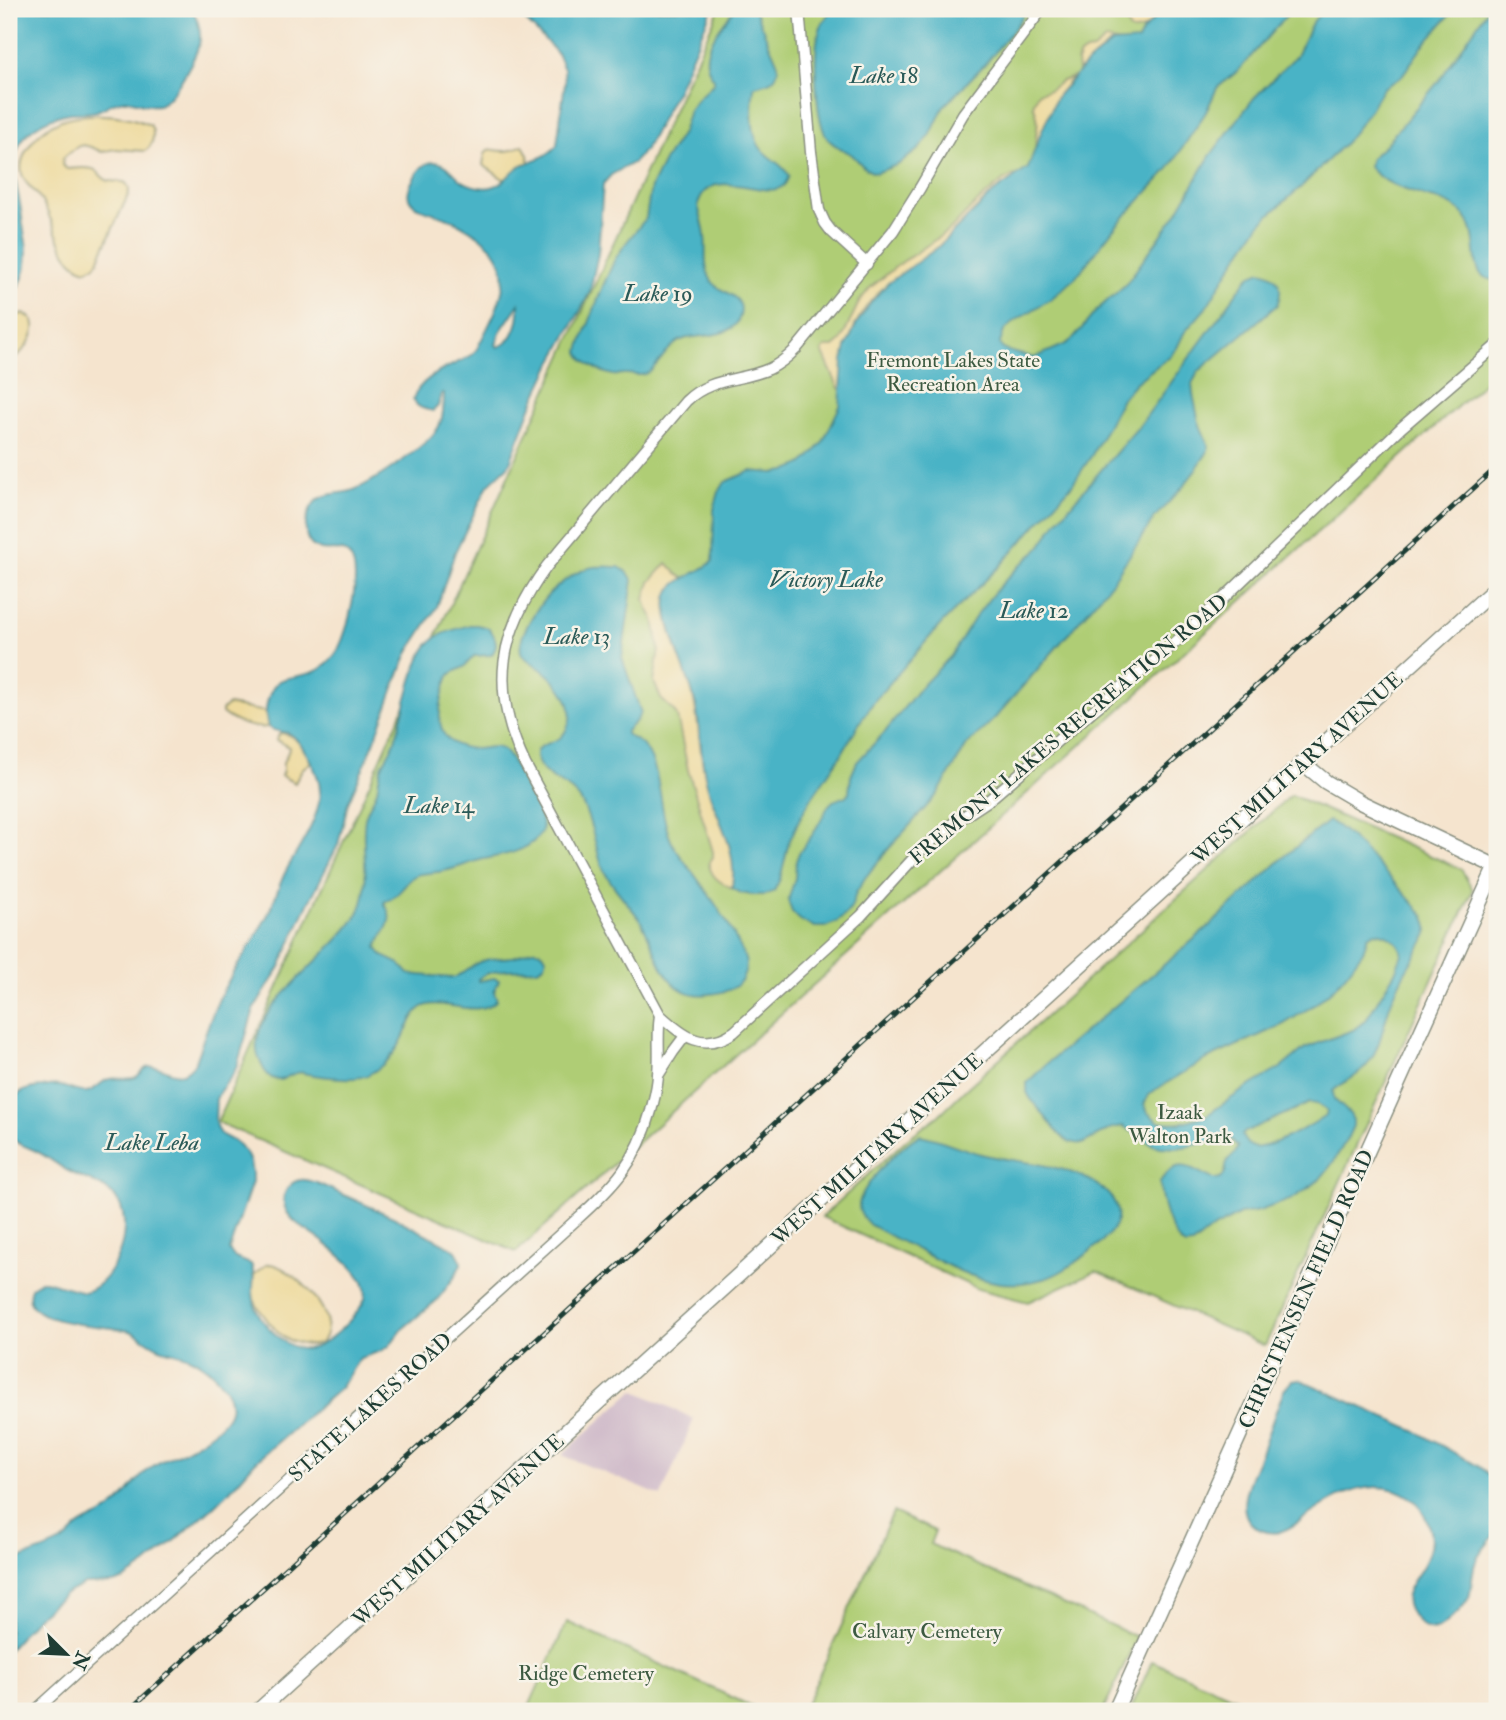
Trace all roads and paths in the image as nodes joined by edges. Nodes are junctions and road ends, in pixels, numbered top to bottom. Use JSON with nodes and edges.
{"nodes":[{"id":1,"x":799,"y":9,"type":"edge"},
{"id":2,"x":1042,"y":9,"type":"edge"},
{"id":3,"x":867,"y":264,"type":"junction"},
{"id":4,"x":1497,"y":345,"type":"edge"},
{"id":5,"x":1497,"y":587,"type":"edge"},
{"id":6,"x":1304,"y":763,"type":"junction"},
{"id":7,"x":1497,"y":867,"type":"edge"},
{"id":8,"x":660,"y":1015,"type":"junction"},
{"id":9,"x":685,"y":1036,"type":"junction"},
{"id":10,"x":659,"y":1073,"type":"junction"},
{"id":11,"x":35,"y":1711,"type":"edge"},
{"id":12,"x":258,"y":1711,"type":"edge"},
{"id":13,"x":1115,"y":1711,"type":"edge"}],
"edges":[{"from":1,"to":3,"type":"street"},
{"from":2,"to":3,"type":"street"},
{"from":3,"to":8,"type":"street"},
{"from":4,"to":9,"type":"street","name":"FREMONT LAKES RECREATION ROAD"},
{"from":5,"to":6,"type":"main road","name":"WEST MILITARY AVENUE"},
{"from":6,"to":7,"type":"main road"},
{"from":6,"to":12,"type":"main road","name":"WEST MILITARY AVENUE"},
{"from":7,"to":13,"type":"main road","name":"CHRISTENSEN FIELD ROAD"},
{"from":8,"to":9,"type":"street"},
{"from":8,"to":10,"type":"street","name":"STATE LAKES ROAD"},
{"from":9,"to":10,"type":"street","name":"STATE LAKES ROAD"},
{"from":10,"to":11,"type":"street","name":"STATE LAKES ROAD"}]}
